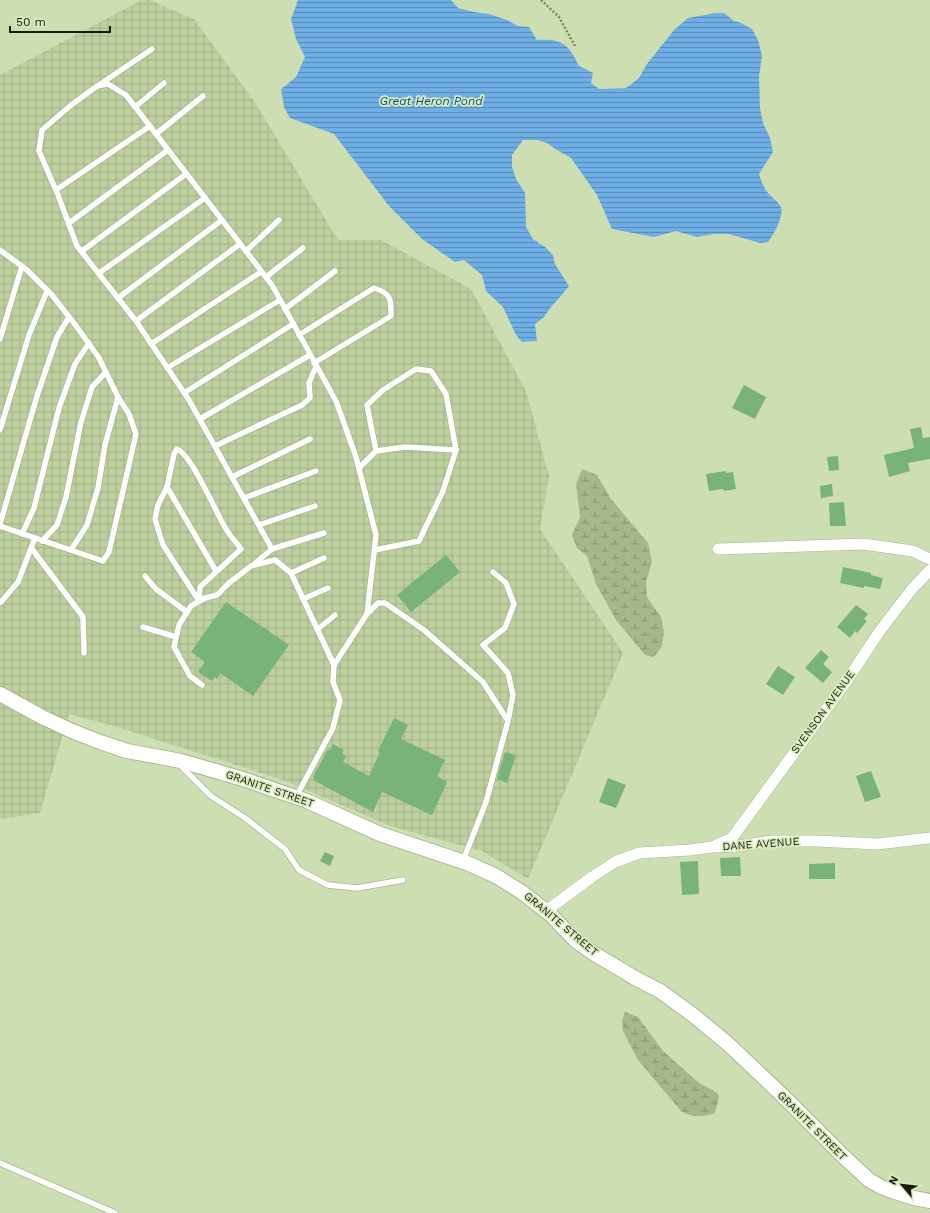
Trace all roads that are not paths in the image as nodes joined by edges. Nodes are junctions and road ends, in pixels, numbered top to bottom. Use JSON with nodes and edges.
{"nodes":[{"id":1,"x":152,"y":49,"type":"dead end"},
{"id":2,"x":164,"y":83,"type":"dead end"},
{"id":3,"x":97,"y":86,"type":"junction"},
{"id":4,"x":203,"y":96,"type":"dead end"},
{"id":5,"x":135,"y":107,"type":"junction"},
{"id":6,"x":150,"y":126,"type":"junction"},
{"id":7,"x":156,"y":134,"type":"junction"},
{"id":8,"x":168,"y":150,"type":"junction"},
{"id":9,"x":186,"y":174,"type":"junction"},
{"id":10,"x":56,"y":190,"type":"junction"},
{"id":11,"x":205,"y":198,"type":"junction"},
{"id":12,"x":222,"y":220,"type":"junction"},
{"id":13,"x":279,"y":220,"type":"dead end"},
{"id":14,"x":69,"y":223,"type":"junction"},
{"id":15,"x":240,"y":244,"type":"junction"},
{"id":16,"x":303,"y":248,"type":"dead end"},
{"id":17,"x":0,"y":250,"type":"edge"},
{"id":18,"x":82,"y":251,"type":"junction"},
{"id":19,"x":246,"y":251,"type":"junction"},
{"id":20,"x":22,"y":266,"type":"junction"},
{"id":21,"x":335,"y":271,"type":"dead end"},
{"id":22,"x":262,"y":272,"type":"junction"},
{"id":23,"x":99,"y":273,"type":"junction"},
{"id":24,"x":266,"y":277,"type":"junction"},
{"id":25,"x":47,"y":291,"type":"junction"},
{"id":26,"x":118,"y":298,"type":"junction"},
{"id":27,"x":280,"y":300,"type":"junction"},
{"id":28,"x":285,"y":309,"type":"junction"},
{"id":29,"x":69,"y":317,"type":"junction"},
{"id":30,"x":136,"y":321,"type":"junction"},
{"id":31,"x":293,"y":324,"type":"junction"},
{"id":32,"x":299,"y":335,"type":"junction"},
{"id":33,"x":0,"y":339,"type":"edge"},
{"id":34,"x":88,"y":343,"type":"junction"},
{"id":35,"x":151,"y":344,"type":"junction"},
{"id":36,"x":310,"y":355,"type":"junction"},
{"id":37,"x":315,"y":365,"type":"junction"},
{"id":38,"x":168,"y":368,"type":"junction"},
{"id":39,"x":106,"y":372,"type":"junction"},
{"id":40,"x":184,"y":393,"type":"junction"},
{"id":41,"x":118,"y":397,"type":"junction"},
{"id":42,"x":200,"y":419,"type":"junction"},
{"id":43,"x":0,"y":430,"type":"edge"},
{"id":44,"x":310,"y":439,"type":"dead end"},
{"id":45,"x":215,"y":446,"type":"junction"},
{"id":46,"x":456,"y":450,"type":"junction"},
{"id":47,"x":376,"y":451,"type":"junction"},
{"id":48,"x":359,"y":468,"type":"junction"},
{"id":49,"x":316,"y":471,"type":"dead end"},
{"id":50,"x":232,"y":476,"type":"junction"},
{"id":51,"x":167,"y":487,"type":"junction"},
{"id":52,"x":244,"y":498,"type":"junction"},
{"id":53,"x":315,"y":506,"type":"dead end"},
{"id":54,"x":259,"y":524,"type":"junction"},
{"id":55,"x":0,"y":525,"type":"edge"},
{"id":56,"x":324,"y":533,"type":"dead end"},
{"id":57,"x":22,"y":534,"type":"junction"},
{"id":58,"x":35,"y":538,"type":"junction"},
{"id":59,"x":42,"y":540,"type":"junction"},
{"id":60,"x":718,"y":548,"type":"dead end"},
{"id":61,"x":32,"y":549,"type":"junction"},
{"id":62,"x":272,"y":549,"type":"junction"},
{"id":63,"x":71,"y":550,"type":"junction"},
{"id":64,"x":375,"y":550,"type":"junction"},
{"id":65,"x":324,"y":558,"type":"dead end"},
{"id":66,"x":930,"y":559,"type":"edge"},
{"id":67,"x":251,"y":566,"type":"junction"},
{"id":68,"x":930,"y":570,"type":"edge"},
{"id":69,"x":216,"y":571,"type":"junction"},
{"id":70,"x":493,"y":572,"type":"dead end"},
{"id":71,"x":291,"y":573,"type":"junction"},
{"id":72,"x":145,"y":576,"type":"dead end"},
{"id":73,"x":328,"y":588,"type":"dead end"},
{"id":74,"x":303,"y":599,"type":"junction"},
{"id":75,"x":0,"y":602,"type":"edge"},
{"id":76,"x":199,"y":602,"type":"junction"},
{"id":77,"x":187,"y":612,"type":"junction"},
{"id":78,"x":367,"y":614,"type":"junction"},
{"id":79,"x":335,"y":615,"type":"dead end"},
{"id":80,"x":142,"y":627,"type":"dead end"},
{"id":81,"x":318,"y":630,"type":"junction"},
{"id":82,"x":176,"y":637,"type":"junction"},
{"id":83,"x":84,"y":653,"type":"dead end"},
{"id":84,"x":334,"y":665,"type":"junction"},
{"id":85,"x":202,"y":685,"type":"dead end"},
{"id":86,"x":0,"y":694,"type":"edge"},
{"id":87,"x":508,"y":721,"type":"junction"},
{"id":88,"x":175,"y":760,"type":"junction"},
{"id":89,"x":296,"y":797,"type":"junction"},
{"id":90,"x":930,"y":838,"type":"edge"},
{"id":91,"x":712,"y":847,"type":"junction"},
{"id":92,"x":463,"y":862,"type":"junction"},
{"id":93,"x":403,"y":880,"type":"dead end"},
{"id":94,"x":546,"y":911,"type":"junction"},
{"id":95,"x":0,"y":1162,"type":"edge"},
{"id":96,"x":930,"y":1201,"type":"edge"},
{"id":97,"x":114,"y":1213,"type":"edge"}],
"edges":[{"from":1,"to":3,"type":"lane"},
{"from":2,"to":5,"type":"lane"},
{"from":3,"to":5,"type":"lane"},
{"from":3,"to":10,"type":"lane"},
{"from":4,"to":7,"type":"lane"},
{"from":5,"to":6,"type":"lane"},
{"from":6,"to":7,"type":"lane"},
{"from":6,"to":10,"type":"lane"},
{"from":7,"to":8,"type":"lane"},
{"from":8,"to":9,"type":"lane"},
{"from":8,"to":14,"type":"lane"},
{"from":9,"to":11,"type":"lane"},
{"from":9,"to":18,"type":"lane"},
{"from":10,"to":14,"type":"lane"},
{"from":11,"to":12,"type":"lane"},
{"from":11,"to":23,"type":"lane"},
{"from":12,"to":15,"type":"lane"},
{"from":12,"to":26,"type":"lane"},
{"from":13,"to":19,"type":"lane"},
{"from":14,"to":18,"type":"lane"},
{"from":15,"to":19,"type":"lane"},
{"from":15,"to":30,"type":"lane"},
{"from":16,"to":24,"type":"lane"},
{"from":17,"to":20,"type":"lane"},
{"from":18,"to":23,"type":"lane"},
{"from":19,"to":22,"type":"lane"},
{"from":20,"to":25,"type":"lane"},
{"from":20,"to":33,"type":"lane"},
{"from":21,"to":28,"type":"lane"},
{"from":22,"to":24,"type":"lane"},
{"from":22,"to":35,"type":"lane"},
{"from":23,"to":26,"type":"lane"},
{"from":24,"to":27,"type":"lane"},
{"from":25,"to":29,"type":"lane"},
{"from":25,"to":43,"type":"lane"},
{"from":26,"to":30,"type":"lane"},
{"from":27,"to":28,"type":"lane"},
{"from":27,"to":38,"type":"lane"},
{"from":28,"to":31,"type":"lane"},
{"from":29,"to":34,"type":"lane"},
{"from":29,"to":55,"type":"lane"},
{"from":30,"to":35,"type":"lane"},
{"from":31,"to":32,"type":"lane"},
{"from":31,"to":40,"type":"lane"},
{"from":32,"to":36,"type":"lane"},
{"from":32,"to":37,"type":"lane"},
{"from":34,"to":39,"type":"lane"},
{"from":34,"to":57,"type":"lane"},
{"from":35,"to":38,"type":"lane"},
{"from":36,"to":37,"type":"lane"},
{"from":36,"to":42,"type":"lane"},
{"from":37,"to":45,"type":"lane"},
{"from":37,"to":48,"type":"lane"},
{"from":38,"to":40,"type":"lane"},
{"from":39,"to":41,"type":"lane"},
{"from":39,"to":59,"type":"lane"},
{"from":40,"to":42,"type":"lane"},
{"from":41,"to":63,"type":"lane"},
{"from":41,"to":63,"type":"lane"},
{"from":42,"to":45,"type":"lane"},
{"from":44,"to":50,"type":"lane"},
{"from":45,"to":50,"type":"lane"},
{"from":46,"to":47,"type":"lane"},
{"from":46,"to":47,"type":"lane"},
{"from":46,"to":64,"type":"lane"},
{"from":47,"to":48,"type":"lane"},
{"from":48,"to":64,"type":"lane"},
{"from":49,"to":52,"type":"lane"},
{"from":50,"to":52,"type":"lane"},
{"from":51,"to":69,"type":"lane"},
{"from":51,"to":69,"type":"lane"},
{"from":51,"to":76,"type":"lane"},
{"from":52,"to":54,"type":"lane"},
{"from":53,"to":54,"type":"lane"},
{"from":54,"to":62,"type":"lane"},
{"from":55,"to":57,"type":"lane"},
{"from":56,"to":62,"type":"lane"},
{"from":57,"to":58,"type":"lane"},
{"from":58,"to":59,"type":"lane"},
{"from":58,"to":61,"type":"lane"},
{"from":59,"to":63,"type":"lane"},
{"from":60,"to":66,"type":"street"},
{"from":61,"to":75,"type":"lane"},
{"from":61,"to":83,"type":"lane"},
{"from":62,"to":67,"type":"lane"},
{"from":64,"to":78,"type":"lane"},
{"from":65,"to":71,"type":"lane"},
{"from":67,"to":71,"type":"lane"},
{"from":67,"to":76,"type":"lane"},
{"from":68,"to":91,"type":"street","name":"SVENSON AVENUE"},
{"from":69,"to":76,"type":"lane"},
{"from":70,"to":87,"type":"lane"},
{"from":71,"to":74,"type":"lane"},
{"from":72,"to":77,"type":"lane"},
{"from":73,"to":74,"type":"lane"},
{"from":74,"to":81,"type":"lane"},
{"from":76,"to":77,"type":"lane"},
{"from":77,"to":82,"type":"lane"},
{"from":78,"to":84,"type":"lane"},
{"from":78,"to":87,"type":"lane"},
{"from":79,"to":81,"type":"lane"},
{"from":80,"to":82,"type":"lane"},
{"from":81,"to":84,"type":"lane"},
{"from":82,"to":85,"type":"lane"},
{"from":84,"to":89,"type":"lane"},
{"from":86,"to":88,"type":"street","name":"GRANITE STREET"},
{"from":87,"to":92,"type":"lane"},
{"from":88,"to":89,"type":"street","name":"GRANITE STREET"},
{"from":88,"to":93,"type":"lane"},
{"from":89,"to":92,"type":"street","name":"GRANITE STREET"},
{"from":90,"to":91,"type":"street","name":"DANE AVENUE"},
{"from":91,"to":94,"type":"street","name":"DANE AVENUE"},
{"from":92,"to":94,"type":"street","name":"GRANITE STREET"},
{"from":94,"to":96,"type":"street","name":"GRANITE STREET"},
{"from":95,"to":97,"type":"lane"}]}
